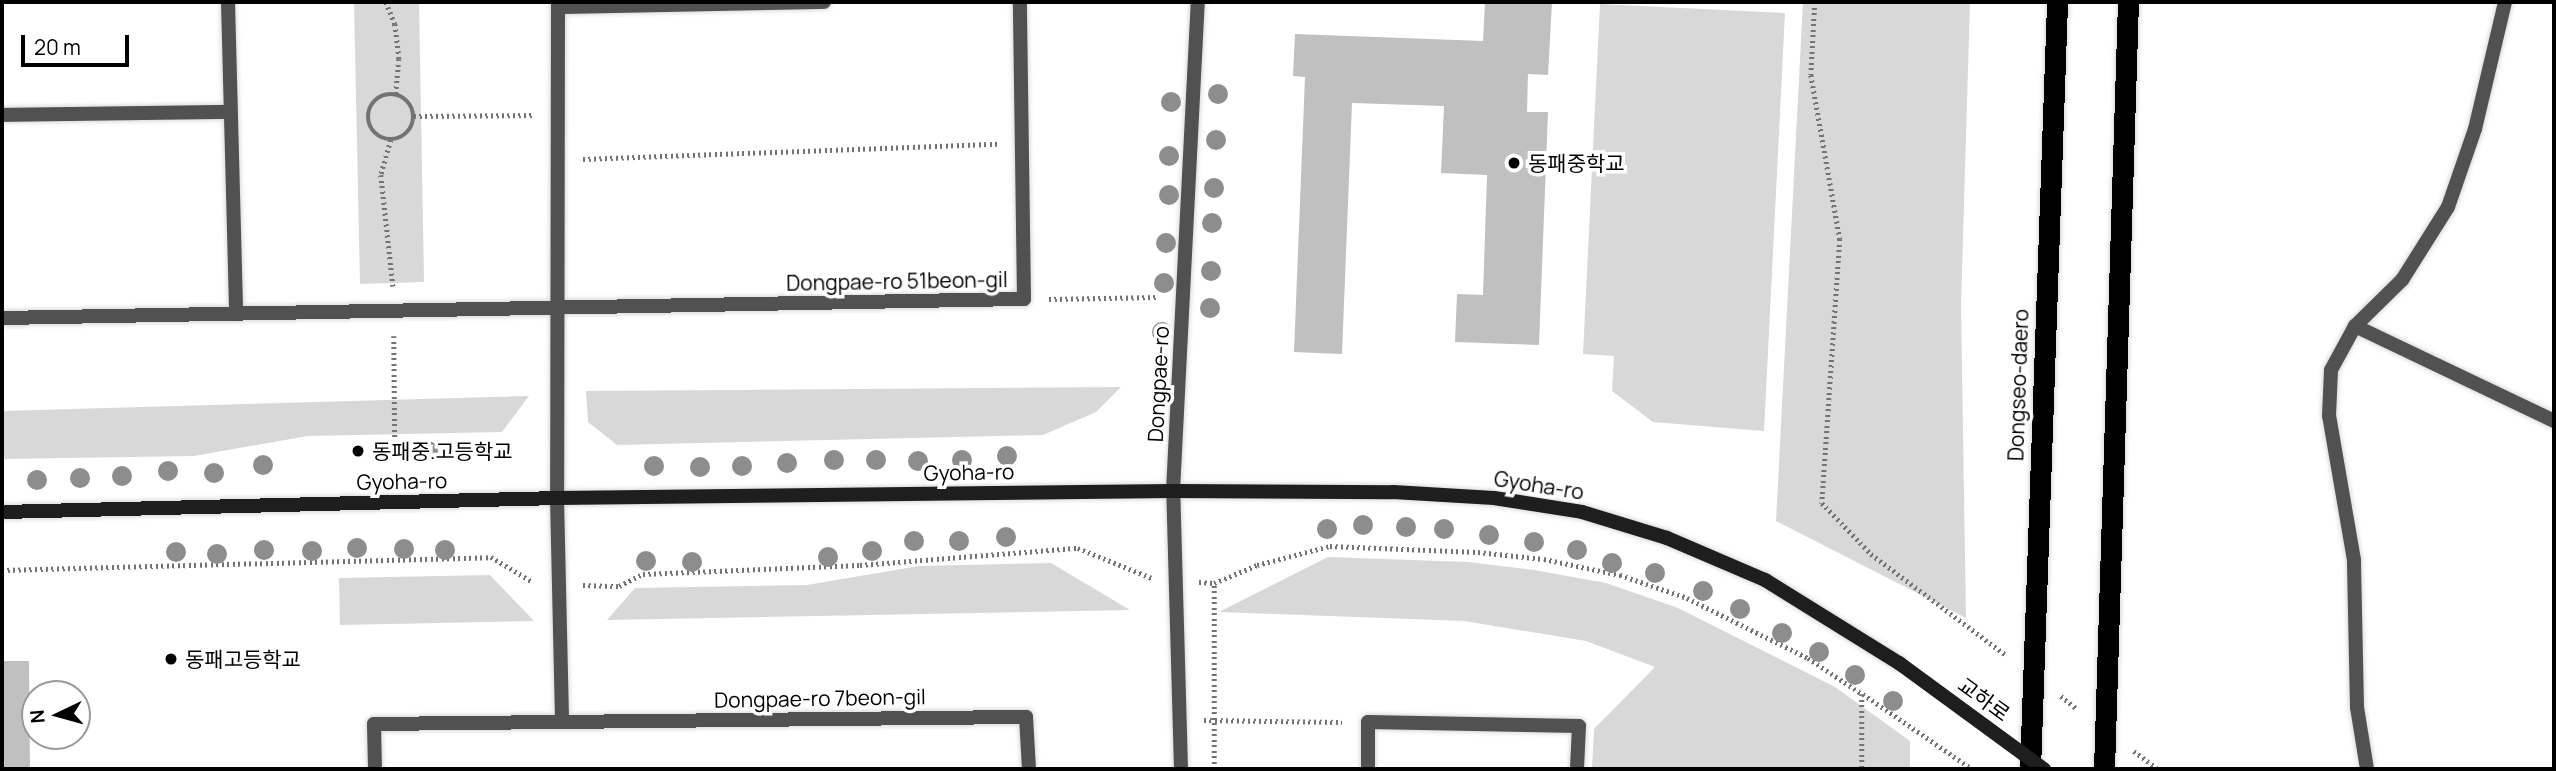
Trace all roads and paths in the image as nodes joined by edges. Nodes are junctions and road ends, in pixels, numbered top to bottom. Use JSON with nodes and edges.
{"nodes":[{"id":1,"x":228,"y":2,"type":"edge"},
{"id":2,"x":386,"y":2,"type":"edge"},
{"id":3,"x":780,"y":2,"type":"edge"},
{"id":4,"x":824,"y":2,"type":"edge"},
{"id":5,"x":1020,"y":2,"type":"edge"},
{"id":6,"x":1198,"y":2,"type":"edge"},
{"id":7,"x":1815,"y":2,"type":"edge"},
{"id":8,"x":2047,"y":2,"type":"edge"},
{"id":9,"x":2057,"y":2,"type":"edge"},
{"id":10,"x":2128,"y":2,"type":"edge"},
{"id":11,"x":2505,"y":2,"type":"edge"},
{"id":12,"x":558,"y":4,"type":"edge"},
{"id":13,"x":396,"y":94,"type":"junction"},
{"id":14,"x":230,"y":113,"type":"junction"},
{"id":15,"x":2,"y":115,"type":"edge"},
{"id":16,"x":558,"y":115,"type":"junction"},
{"id":17,"x":415,"y":116,"type":"junction"},
{"id":18,"x":1021,"y":143,"type":"junction"},
{"id":19,"x":558,"y":160,"type":"junction"},
{"id":20,"x":1184,"y":296,"type":"junction"},
{"id":21,"x":1024,"y":299,"type":"junction"},
{"id":22,"x":558,"y":308,"type":"junction"},
{"id":23,"x":236,"y":314,"type":"junction"},
{"id":24,"x":2,"y":318,"type":"edge"},
{"id":25,"x":2044,"y":325,"type":"junction"},
{"id":26,"x":2355,"y":326,"type":"junction"},
{"id":27,"x":2554,"y":421,"type":"edge"},
{"id":28,"x":1173,"y":491,"type":"junction"},
{"id":29,"x":556,"y":498,"type":"junction"},
{"id":30,"x":2,"y":512,"type":"edge"},
{"id":31,"x":2,"y":570,"type":"edge"},
{"id":32,"x":1176,"y":580,"type":"junction"},
{"id":33,"x":1214,"y":583,"type":"junction"},
{"id":34,"x":558,"y":585,"type":"junction"},
{"id":35,"x":1899,"y":663,"type":"joint"},
{"id":36,"x":2033,"y":675,"type":"junction"},
{"id":37,"x":1863,"y":694,"type":"junction"},
{"id":38,"x":1180,"y":719,"type":"junction"},
{"id":39,"x":1213,"y":720,"type":"junction"},
{"id":40,"x":562,"y":722,"type":"junction"},
{"id":41,"x":1368,"y":722,"type":"junction"},
{"id":42,"x":2105,"y":730,"type":"junction"},
{"id":43,"x":374,"y":769,"type":"edge"},
{"id":44,"x":1029,"y":769,"type":"edge"},
{"id":45,"x":1181,"y":769,"type":"edge"},
{"id":46,"x":1214,"y":769,"type":"edge"},
{"id":47,"x":1368,"y":769,"type":"edge"},
{"id":48,"x":1577,"y":769,"type":"edge"},
{"id":49,"x":1862,"y":769,"type":"edge"},
{"id":50,"x":1972,"y":769,"type":"edge"},
{"id":51,"x":2030,"y":769,"type":"edge"},
{"id":52,"x":2044,"y":769,"type":"edge"},
{"id":53,"x":2104,"y":769,"type":"edge"},
{"id":54,"x":2158,"y":769,"type":"edge"},
{"id":55,"x":2367,"y":769,"type":"edge"}],
"edges":[{"from":1,"to":14,"type":"street"},
{"from":2,"to":13,"type":"path"},
{"from":3,"to":4,"type":"street"},
{"from":3,"to":12,"type":"street"},
{"from":5,"to":18,"type":"street","name":"Dongpae-ro 51beon-gil"},
{"from":6,"to":20,"type":"street","name":"Dongpae-ro"},
{"from":7,"to":36,"type":"path"},
{"from":8,"to":25,"type":"highway"},
{"from":9,"to":25,"type":"highway","name":"Dongseo-daero"},
{"from":10,"to":42,"type":"highway"},
{"from":11,"to":26,"type":"street"},
{"from":12,"to":16,"type":"street"},
{"from":13,"to":17,"type":"path"},
{"from":13,"to":17,"type":"path"},
{"from":14,"to":15,"type":"street"},
{"from":14,"to":23,"type":"street"},
{"from":16,"to":17,"type":"path"},
{"from":16,"to":19,"type":"street"},
{"from":18,"to":19,"type":"path"},
{"from":18,"to":21,"type":"street","name":"Dongpae-ro 51beon-gil"},
{"from":19,"to":22,"type":"street"},
{"from":20,"to":21,"type":"path"},
{"from":20,"to":28,"type":"street","name":"Dongpae-ro"},
{"from":21,"to":22,"type":"street","name":"Dongpae-ro 51beon-gil"},
{"from":22,"to":23,"type":"street","name":"Dongpae-ro 51beon-gil"},
{"from":22,"to":29,"type":"street"},
{"from":23,"to":24,"type":"street","name":"Dongpae-ro 51beon-gil"},
{"from":25,"to":36,"type":"highway","name":"Dongseo-daero"},
{"from":26,"to":27,"type":"street"},
{"from":26,"to":55,"type":"street"},
{"from":28,"to":29,"type":"street","name":"Gyoha-ro"},
{"from":28,"to":32,"type":"street","name":"Dongpae-ro"},
{"from":28,"to":35,"type":"street","name":"Gyoha-ro"},
{"from":29,"to":30,"type":"street","name":"Gyoha-ro"},
{"from":29,"to":34,"type":"street"},
{"from":31,"to":34,"type":"path"},
{"from":32,"to":33,"type":"path"},
{"from":32,"to":34,"type":"path"},
{"from":32,"to":38,"type":"street","name":"Dongpae-ro"},
{"from":33,"to":37,"type":"path"},
{"from":33,"to":39,"type":"path"},
{"from":34,"to":40,"type":"street"},
{"from":35,"to":52,"type":"street","name":"교하로","bridge":true},
{"from":36,"to":42,"type":"path"},
{"from":36,"to":51,"type":"highway","name":"Dongseo-daero"},
{"from":37,"to":49,"type":"path"},
{"from":37,"to":50,"type":"path"},
{"from":38,"to":39,"type":"path"},
{"from":38,"to":45,"type":"street","name":"Dongpae-ro"},
{"from":39,"to":41,"type":"path"},
{"from":39,"to":46,"type":"path"},
{"from":40,"to":43,"type":"street","name":"Dongpae-ro 7beon-gil"},
{"from":40,"to":44,"type":"street","name":"Dongpae-ro 7beon-gil"},
{"from":41,"to":47,"type":"street"},
{"from":41,"to":48,"type":"street"},
{"from":42,"to":53,"type":"highway"},
{"from":42,"to":54,"type":"path"}]}
